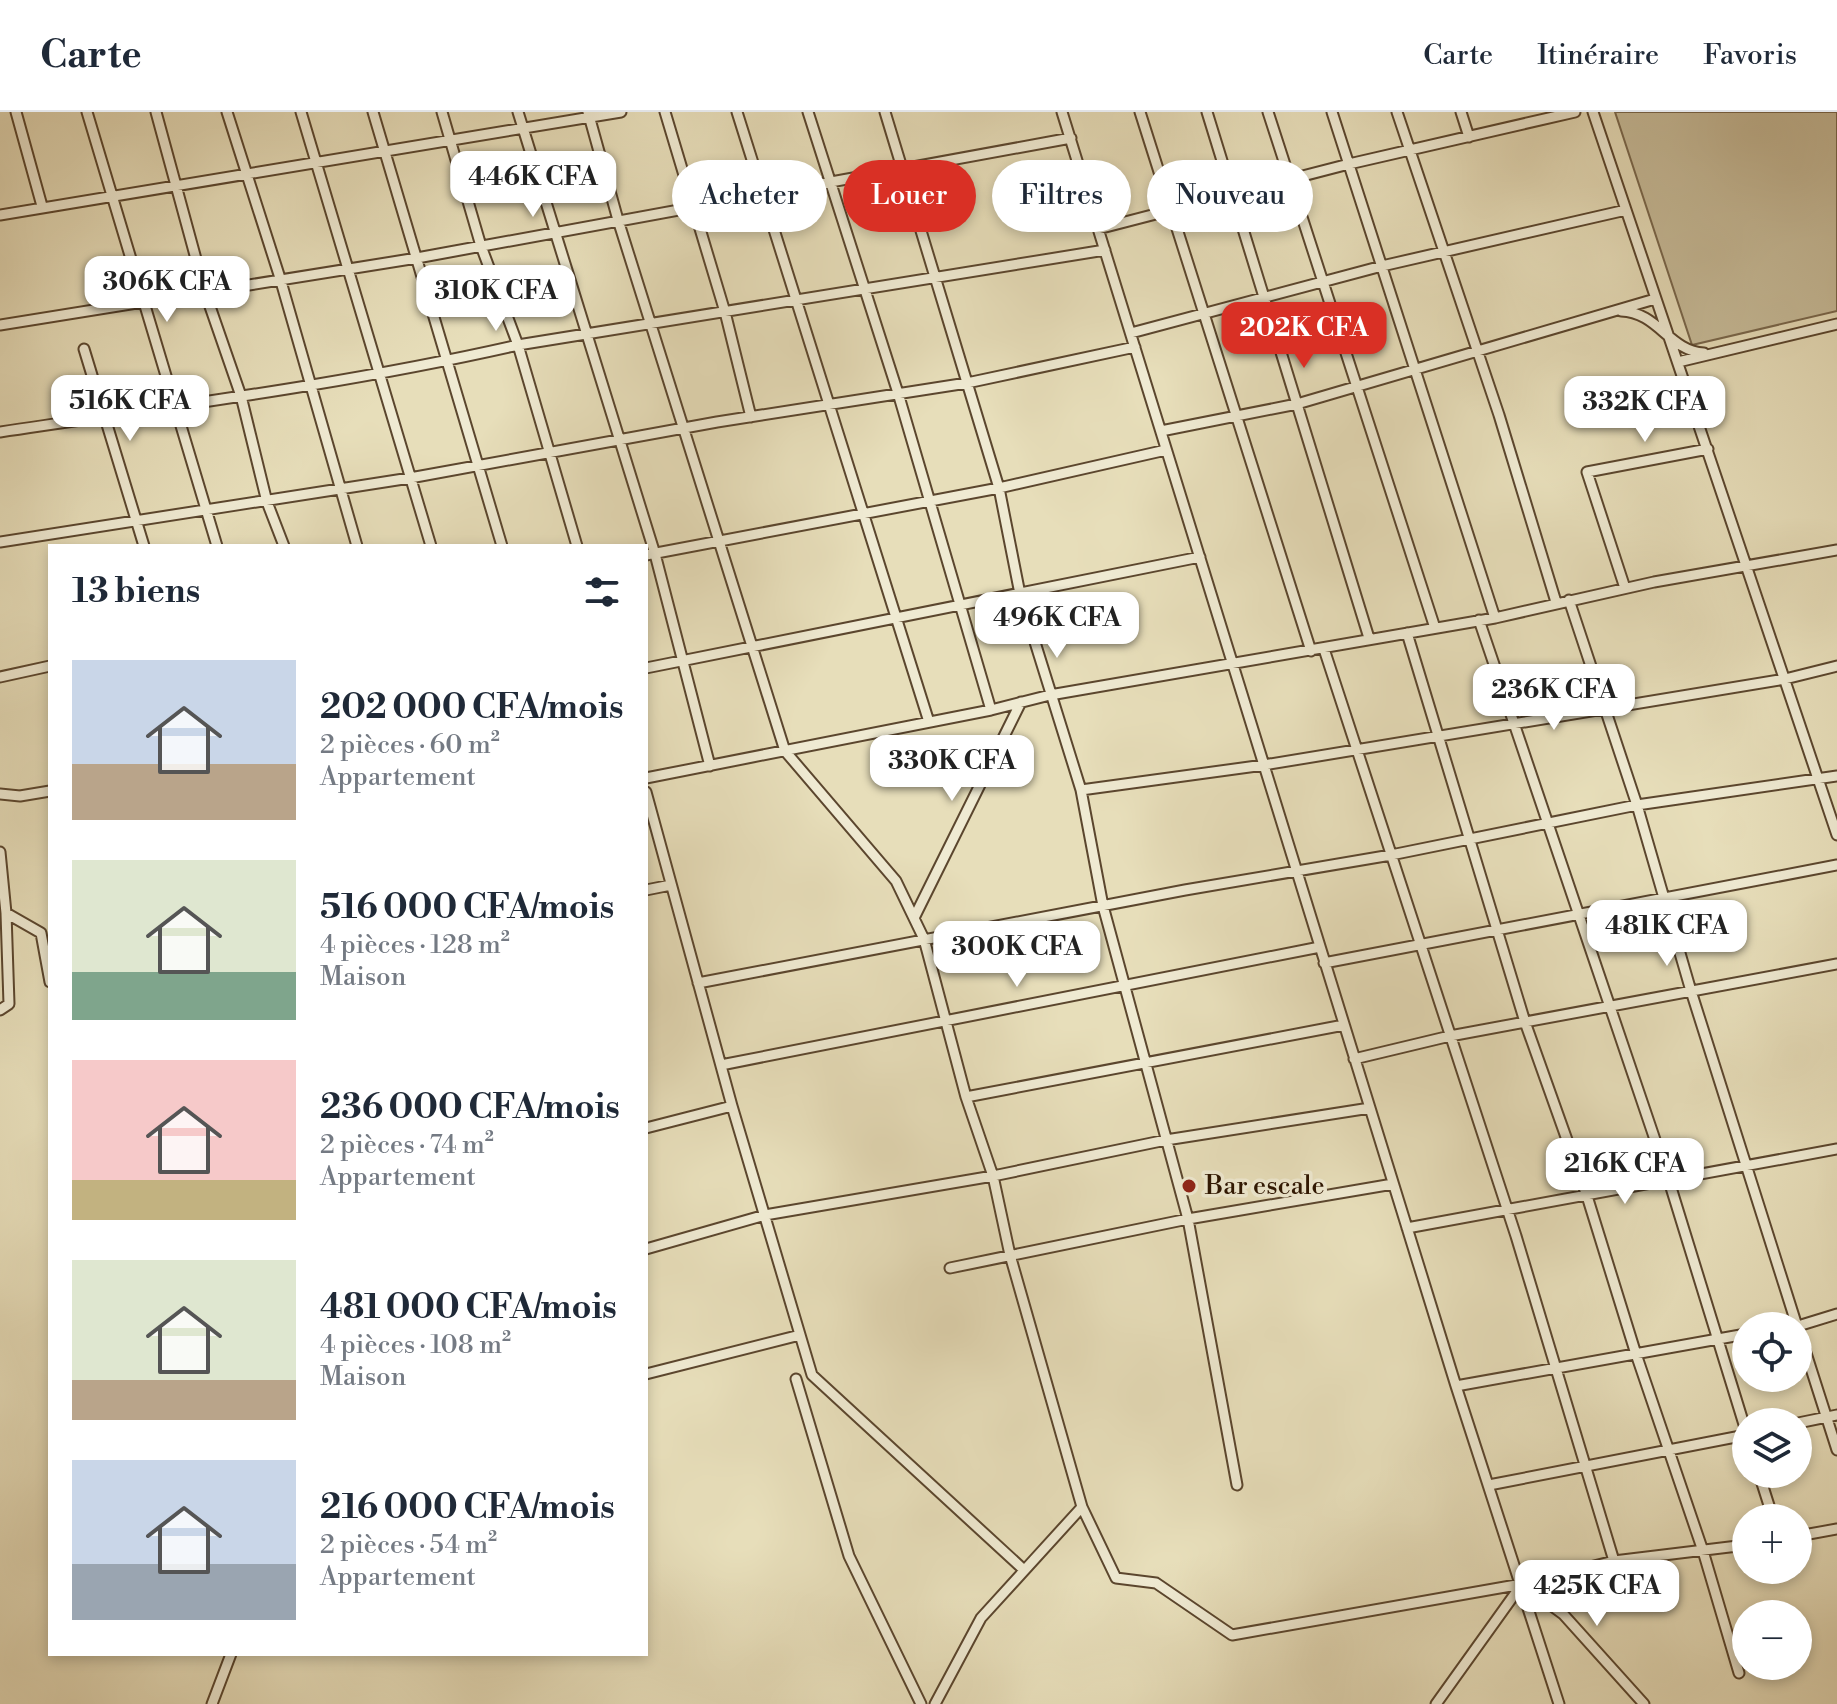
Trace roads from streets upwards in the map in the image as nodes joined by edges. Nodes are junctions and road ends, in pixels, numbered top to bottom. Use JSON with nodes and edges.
{"nodes":[{"id":1,"x":16,"y":112,"type":"edge"},
{"id":2,"x":87,"y":112,"type":"edge"},
{"id":3,"x":156,"y":112,"type":"edge"},
{"id":4,"x":227,"y":112,"type":"edge"},
{"id":5,"x":301,"y":112,"type":"edge"},
{"id":6,"x":373,"y":112,"type":"edge"},
{"id":7,"x":442,"y":112,"type":"edge"},
{"id":8,"x":518,"y":112,"type":"edge"},
{"id":9,"x":621,"y":112,"type":"edge"},
{"id":10,"x":665,"y":112,"type":"edge"},
{"id":11,"x":737,"y":112,"type":"edge"},
{"id":12,"x":808,"y":112,"type":"edge"},
{"id":13,"x":885,"y":112,"type":"edge"},
{"id":14,"x":1065,"y":112,"type":"edge"},
{"id":15,"x":1140,"y":112,"type":"edge"},
{"id":16,"x":1207,"y":112,"type":"edge"},
{"id":17,"x":1268,"y":112,"type":"edge"},
{"id":18,"x":1332,"y":112,"type":"edge"},
{"id":19,"x":1397,"y":112,"type":"edge"},
{"id":20,"x":1461,"y":112,"type":"edge"},
{"id":21,"x":1575,"y":112,"type":"edge"},
{"id":22,"x":1593,"y":112,"type":"edge"},
{"id":23,"x":589,"y":114,"type":"edge"},
{"id":24,"x":523,"y":130,"type":"junction"},
{"id":25,"x":1469,"y":137,"type":"junction"},
{"id":26,"x":1071,"y":138,"type":"junction"},
{"id":27,"x":449,"y":139,"type":"junction"},
{"id":28,"x":385,"y":150,"type":"junction"},
{"id":29,"x":1409,"y":150,"type":"junction"},
{"id":30,"x":679,"y":160,"type":"edge"},
{"id":31,"x":751,"y":160,"type":"edge"},
{"id":32,"x":900,"y":160,"type":"edge"},
{"id":33,"x":959,"y":160,"type":"edge"},
{"id":34,"x":1078,"y":160,"type":"edge"},
{"id":35,"x":1155,"y":160,"type":"edge"},
{"id":36,"x":1221,"y":160,"type":"edge"},
{"id":37,"x":1283,"y":160,"type":"edge"},
{"id":38,"x":315,"y":161,"type":"junction"},
{"id":39,"x":1349,"y":164,"type":"junction"},
{"id":40,"x":247,"y":174,"type":"junction"},
{"id":41,"x":1313,"y":174,"type":"edge"},
{"id":42,"x":843,"y":182,"type":"edge"},
{"id":43,"x":831,"y":184,"type":"junction"},
{"id":44,"x":178,"y":185,"type":"junction"},
{"id":45,"x":827,"y":185,"type":"edge"},
{"id":46,"x":114,"y":195,"type":"junction"},
{"id":47,"x":42,"y":206,"type":"junction"},
{"id":48,"x":1626,"y":210,"type":"junction"},
{"id":49,"x":672,"y":211,"type":"edge"},
{"id":50,"x":0,"y":215,"type":"edge"},
{"id":51,"x":618,"y":220,"type":"junction"},
{"id":52,"x":554,"y":232,"type":"junction"},
{"id":53,"x":701,"y":232,"type":"edge"},
{"id":54,"x":774,"y":232,"type":"edge"},
{"id":55,"x":922,"y":232,"type":"edge"},
{"id":56,"x":1099,"y":232,"type":"edge"},
{"id":57,"x":1177,"y":232,"type":"edge"},
{"id":58,"x":1243,"y":232,"type":"edge"},
{"id":59,"x":1306,"y":232,"type":"edge"},
{"id":60,"x":481,"y":246,"type":"junction"},
{"id":61,"x":1105,"y":250,"type":"junction"},
{"id":62,"x":1443,"y":251,"type":"junction"},
{"id":63,"x":417,"y":258,"type":"junction"},
{"id":64,"x":1382,"y":266,"type":"junction"},
{"id":65,"x":348,"y":268,"type":"junction"},
{"id":66,"x":280,"y":278,"type":"junction"},
{"id":67,"x":936,"y":278,"type":"junction"},
{"id":68,"x":1323,"y":283,"type":"junction"},
{"id":69,"x":864,"y":291,"type":"junction"},
{"id":70,"x":205,"y":292,"type":"junction"},
{"id":71,"x":1264,"y":299,"type":"junction"},
{"id":72,"x":1655,"y":299,"type":"junction"},
{"id":73,"x":143,"y":300,"type":"junction"},
{"id":74,"x":799,"y":300,"type":"junction"},
{"id":75,"x":1606,"y":311,"type":"junction"},
{"id":76,"x":725,"y":312,"type":"junction"},
{"id":77,"x":1203,"y":316,"type":"junction"},
{"id":78,"x":653,"y":323,"type":"junction"},
{"id":79,"x":1837,"y":324,"type":"edge"},
{"id":80,"x":0,"y":325,"type":"edge"},
{"id":81,"x":1131,"y":333,"type":"junction"},
{"id":82,"x":585,"y":334,"type":"junction"},
{"id":83,"x":1668,"y":336,"type":"junction"},
{"id":84,"x":518,"y":345,"type":"junction"},
{"id":85,"x":1135,"y":347,"type":"junction"},
{"id":86,"x":1477,"y":348,"type":"junction"},
{"id":87,"x":84,"y":349,"type":"dead end"},
{"id":88,"x":1711,"y":354,"type":"junction"},
{"id":89,"x":447,"y":361,"type":"junction"},
{"id":90,"x":1678,"y":362,"type":"junction"},
{"id":91,"x":1415,"y":370,"type":"junction"},
{"id":92,"x":376,"y":372,"type":"junction"},
{"id":93,"x":967,"y":383,"type":"junction"},
{"id":94,"x":311,"y":385,"type":"junction"},
{"id":95,"x":1360,"y":387,"type":"junction"},
{"id":96,"x":898,"y":393,"type":"junction"},
{"id":97,"x":241,"y":396,"type":"junction"},
{"id":98,"x":1297,"y":404,"type":"junction"},
{"id":99,"x":827,"y":405,"type":"junction"},
{"id":100,"x":174,"y":408,"type":"junction"},
{"id":101,"x":104,"y":416,"type":"junction"},
{"id":102,"x":1239,"y":416,"type":"junction"},
{"id":103,"x":751,"y":417,"type":"junction"},
{"id":104,"x":683,"y":429,"type":"junction"},
{"id":105,"x":1161,"y":431,"type":"junction"},
{"id":106,"x":0,"y":432,"type":"edge"},
{"id":107,"x":618,"y":441,"type":"junction"},
{"id":108,"x":1708,"y":449,"type":"junction"},
{"id":109,"x":1166,"y":450,"type":"junction"},
{"id":110,"x":550,"y":454,"type":"junction"},
{"id":111,"x":478,"y":467,"type":"junction"},
{"id":112,"x":410,"y":478,"type":"junction"},
{"id":113,"x":999,"y":488,"type":"junction"},
{"id":114,"x":339,"y":489,"type":"junction"},
{"id":115,"x":930,"y":501,"type":"junction"},
{"id":116,"x":267,"y":502,"type":"junction"},
{"id":117,"x":206,"y":512,"type":"junction"},
{"id":118,"x":862,"y":514,"type":"junction"},
{"id":119,"x":137,"y":522,"type":"junction"},
{"id":120,"x":720,"y":539,"type":"junction"},
{"id":121,"x":0,"y":542,"type":"edge"},
{"id":122,"x":143,"y":544,"type":"edge"},
{"id":123,"x":216,"y":544,"type":"edge"},
{"id":124,"x":283,"y":544,"type":"edge"},
{"id":125,"x":356,"y":544,"type":"edge"},
{"id":126,"x":430,"y":544,"type":"edge"},
{"id":127,"x":501,"y":544,"type":"edge"},
{"id":128,"x":576,"y":544,"type":"edge"},
{"id":129,"x":647,"y":544,"type":"edge"},
{"id":130,"x":1837,"y":550,"type":"edge"},
{"id":131,"x":650,"y":554,"type":"edge"},
{"id":132,"x":1200,"y":557,"type":"junction"},
{"id":133,"x":1748,"y":565,"type":"junction"},
{"id":134,"x":1625,"y":588,"type":"junction"},
{"id":135,"x":1020,"y":594,"type":"junction"},
{"id":136,"x":1569,"y":600,"type":"junction"},
{"id":137,"x":1556,"y":602,"type":"junction"},
{"id":138,"x":962,"y":605,"type":"junction"},
{"id":139,"x":896,"y":618,"type":"junction"},
{"id":140,"x":1495,"y":618,"type":"junction"},
{"id":141,"x":1479,"y":620,"type":"junction"},
{"id":142,"x":1435,"y":628,"type":"junction"},
{"id":143,"x":1407,"y":633,"type":"junction"},
{"id":144,"x":1369,"y":638,"type":"junction"},
{"id":145,"x":752,"y":647,"type":"junction"},
{"id":146,"x":1324,"y":649,"type":"junction"},
{"id":147,"x":1311,"y":651,"type":"junction"},
{"id":148,"x":682,"y":661,"type":"junction"},
{"id":149,"x":1233,"y":662,"type":"junction"},
{"id":150,"x":48,"y":666,"type":"edge"},
{"id":151,"x":1837,"y":666,"type":"edge"},
{"id":152,"x":648,"y":668,"type":"edge"},
{"id":153,"x":0,"y":677,"type":"edge"},
{"id":154,"x":1785,"y":679,"type":"junction"},
{"id":155,"x":1050,"y":695,"type":"junction"},
{"id":156,"x":1021,"y":702,"type":"junction"},
{"id":157,"x":1604,"y":706,"type":"junction"},
{"id":158,"x":991,"y":710,"type":"junction"},
{"id":159,"x":929,"y":722,"type":"junction"},
{"id":160,"x":1516,"y":722,"type":"junction"},
{"id":161,"x":1438,"y":735,"type":"junction"},
{"id":162,"x":1357,"y":750,"type":"junction"},
{"id":163,"x":785,"y":751,"type":"junction"},
{"id":164,"x":1264,"y":765,"type":"junction"},
{"id":165,"x":710,"y":766,"type":"junction"},
{"id":166,"x":1837,"y":776,"type":"edge"},
{"id":167,"x":648,"y":778,"type":"edge"},
{"id":168,"x":1819,"y":780,"type":"junction"},
{"id":169,"x":1081,"y":790,"type":"junction"},
{"id":170,"x":48,"y":791,"type":"edge"},
{"id":171,"x":0,"y":794,"type":"edge"},
{"id":172,"x":648,"y":799,"type":"edge"},
{"id":173,"x":1637,"y":805,"type":"junction"},
{"id":174,"x":1549,"y":824,"type":"junction"},
{"id":175,"x":1837,"y":835,"type":"edge"},
{"id":176,"x":1470,"y":840,"type":"junction"},
{"id":177,"x":0,"y":852,"type":"edge"},
{"id":178,"x":1391,"y":855,"type":"junction"},
{"id":179,"x":1837,"y":865,"type":"edge"},
{"id":180,"x":1297,"y":873,"type":"junction"},
{"id":181,"x":671,"y":885,"type":"junction"},
{"id":182,"x":648,"y":890,"type":"edge"},
{"id":183,"x":1665,"y":900,"type":"junction"},
{"id":184,"x":1103,"y":906,"type":"junction"},
{"id":185,"x":6,"y":913,"type":"junction"},
{"id":186,"x":1580,"y":917,"type":"junction"},
{"id":187,"x":914,"y":918,"type":"junction"},
{"id":188,"x":46,"y":932,"type":"edge"},
{"id":189,"x":1498,"y":932,"type":"junction"},
{"id":190,"x":924,"y":939,"type":"junction"},
{"id":191,"x":1320,"y":947,"type":"junction"},
{"id":192,"x":1421,"y":947,"type":"junction"},
{"id":193,"x":48,"y":957,"type":"edge"},
{"id":194,"x":1324,"y":963,"type":"junction"},
{"id":195,"x":1837,"y":964,"type":"edge"},
{"id":196,"x":698,"y":983,"type":"junction"},
{"id":197,"x":1125,"y":985,"type":"junction"},
{"id":198,"x":1691,"y":991,"type":"junction"},
{"id":199,"x":1608,"y":1006,"type":"junction"},
{"id":200,"x":0,"y":1010,"type":"edge"},
{"id":201,"x":945,"y":1020,"type":"junction"},
{"id":202,"x":1525,"y":1022,"type":"junction"},
{"id":203,"x":1344,"y":1025,"type":"junction"},
{"id":204,"x":1450,"y":1036,"type":"junction"},
{"id":205,"x":1354,"y":1059,"type":"junction"},
{"id":206,"x":1145,"y":1062,"type":"junction"},
{"id":207,"x":721,"y":1065,"type":"junction"},
{"id":208,"x":966,"y":1097,"type":"junction"},
{"id":209,"x":732,"y":1106,"type":"junction"},
{"id":210,"x":1370,"y":1108,"type":"junction"},
{"id":211,"x":648,"y":1127,"type":"edge"},
{"id":212,"x":1166,"y":1140,"type":"junction"},
{"id":213,"x":1837,"y":1149,"type":"edge"},
{"id":214,"x":1749,"y":1167,"type":"junction"},
{"id":215,"x":993,"y":1176,"type":"junction"},
{"id":216,"x":1669,"y":1181,"type":"junction"},
{"id":217,"x":1393,"y":1184,"type":"junction"},
{"id":218,"x":1587,"y":1196,"type":"junction"},
{"id":219,"x":1507,"y":1210,"type":"junction"},
{"id":220,"x":765,"y":1215,"type":"junction"},
{"id":221,"x":1188,"y":1219,"type":"junction"},
{"id":222,"x":1407,"y":1228,"type":"junction"},
{"id":223,"x":648,"y":1248,"type":"edge"},
{"id":224,"x":1010,"y":1255,"type":"junction"},
{"id":225,"x":950,"y":1268,"type":"dead end"},
{"id":226,"x":1793,"y":1312,"type":"edge"},
{"id":227,"x":1837,"y":1314,"type":"edge"},
{"id":228,"x":1812,"y":1322,"type":"edge"},
{"id":229,"x":800,"y":1335,"type":"junction"},
{"id":230,"x":1732,"y":1336,"type":"edge"},
{"id":231,"x":1717,"y":1339,"type":"junction"},
{"id":232,"x":1635,"y":1351,"type":"junction"},
{"id":233,"x":1812,"y":1364,"type":"edge"},
{"id":234,"x":1553,"y":1368,"type":"junction"},
{"id":235,"x":648,"y":1373,"type":"edge"},
{"id":236,"x":796,"y":1379,"type":"dead end"},
{"id":237,"x":1456,"y":1386,"type":"junction"},
{"id":238,"x":1738,"y":1408,"type":"edge"},
{"id":239,"x":1832,"y":1416,"type":"edge"},
{"id":240,"x":1812,"y":1420,"type":"edge"},
{"id":241,"x":1732,"y":1436,"type":"edge"},
{"id":242,"x":1837,"y":1450,"type":"edge"},
{"id":243,"x":1669,"y":1451,"type":"junction"},
{"id":244,"x":1583,"y":1465,"type":"junction"},
{"id":245,"x":1237,"y":1485,"type":"dead end"},
{"id":246,"x":1489,"y":1485,"type":"junction"},
{"id":247,"x":1082,"y":1507,"type":"junction"},
{"id":248,"x":1837,"y":1529,"type":"edge"},
{"id":249,"x":1812,"y":1533,"type":"edge"},
{"id":250,"x":1732,"y":1547,"type":"edge"},
{"id":251,"x":1703,"y":1551,"type":"junction"},
{"id":252,"x":1614,"y":1561,"type":"junction"},
{"id":253,"x":1024,"y":1570,"type":"junction"},
{"id":254,"x":1522,"y":1584,"type":"junction"},
{"id":255,"x":1732,"y":1649,"type":"edge"},
{"id":256,"x":230,"y":1656,"type":"edge"},
{"id":257,"x":212,"y":1704,"type":"edge"},
{"id":258,"x":921,"y":1704,"type":"edge"},
{"id":259,"x":935,"y":1704,"type":"edge"},
{"id":260,"x":1436,"y":1704,"type":"edge"},
{"id":261,"x":1559,"y":1704,"type":"edge"},
{"id":262,"x":1644,"y":1704,"type":"edge"}],
"edges":[{"from":1,"to":47,"type":"street"},
{"from":2,"to":46,"type":"street"},
{"from":3,"to":44,"type":"street"},
{"from":4,"to":40,"type":"street"},
{"from":5,"to":38,"type":"street"},
{"from":6,"to":28,"type":"street"},
{"from":7,"to":27,"type":"street"},
{"from":8,"to":24,"type":"street"},
{"from":9,"to":23,"type":"street"},
{"from":10,"to":30,"type":"street"},
{"from":11,"to":31,"type":"street"},
{"from":12,"to":43,"type":"street"},
{"from":13,"to":32,"type":"street"},
{"from":14,"to":26,"type":"street"},
{"from":15,"to":35,"type":"street"},
{"from":16,"to":36,"type":"street"},
{"from":17,"to":37,"type":"street"},
{"from":18,"to":39,"type":"street"},
{"from":19,"to":29,"type":"street"},
{"from":20,"to":25,"type":"street"},
{"from":21,"to":25,"type":"street"},
{"from":22,"to":48,"type":"street"},
{"from":23,"to":24,"type":"street"},
{"from":23,"to":51,"type":"street"},
{"from":24,"to":27,"type":"street"},
{"from":24,"to":52,"type":"street"},
{"from":25,"to":29,"type":"street"},
{"from":26,"to":33,"type":"street"},
{"from":26,"to":34,"type":"street"},
{"from":27,"to":28,"type":"street"},
{"from":27,"to":60,"type":"street"},
{"from":28,"to":38,"type":"street"},
{"from":28,"to":63,"type":"street"},
{"from":29,"to":39,"type":"street"},
{"from":29,"to":62,"type":"street"},
{"from":38,"to":40,"type":"street"},
{"from":38,"to":65,"type":"street"},
{"from":39,"to":41,"type":"street"},
{"from":39,"to":64,"type":"street"},
{"from":40,"to":44,"type":"street"},
{"from":40,"to":66,"type":"street"},
{"from":42,"to":43,"type":"street"},
{"from":43,"to":45,"type":"street"},
{"from":43,"to":69,"type":"street"},
{"from":44,"to":46,"type":"street"},
{"from":44,"to":70,"type":"street"},
{"from":46,"to":47,"type":"street"},
{"from":46,"to":73,"type":"street"},
{"from":47,"to":50,"type":"street"},
{"from":48,"to":62,"type":"street"},
{"from":48,"to":72,"type":"street"},
{"from":49,"to":51,"type":"street"},
{"from":51,"to":52,"type":"street"},
{"from":51,"to":78,"type":"street"},
{"from":52,"to":60,"type":"street"},
{"from":52,"to":82,"type":"street"},
{"from":53,"to":76,"type":"street"},
{"from":54,"to":74,"type":"street"},
{"from":55,"to":67,"type":"street"},
{"from":56,"to":61,"type":"street"},
{"from":57,"to":77,"type":"street"},
{"from":58,"to":71,"type":"street"},
{"from":59,"to":68,"type":"street"},
{"from":60,"to":63,"type":"street"},
{"from":60,"to":84,"type":"street"},
{"from":61,"to":67,"type":"street"},
{"from":61,"to":81,"type":"street"},
{"from":62,"to":64,"type":"street"},
{"from":62,"to":86,"type":"street"},
{"from":63,"to":65,"type":"street"},
{"from":63,"to":89,"type":"street"},
{"from":64,"to":68,"type":"street"},
{"from":64,"to":91,"type":"street"},
{"from":65,"to":66,"type":"street"},
{"from":65,"to":92,"type":"street"},
{"from":66,"to":70,"type":"street"},
{"from":66,"to":94,"type":"street"},
{"from":67,"to":69,"type":"street"},
{"from":67,"to":93,"type":"street"},
{"from":68,"to":71,"type":"street"},
{"from":68,"to":95,"type":"street"},
{"from":69,"to":74,"type":"street"},
{"from":69,"to":96,"type":"street"},
{"from":70,"to":73,"type":"street"},
{"from":70,"to":97,"type":"street"},
{"from":71,"to":77,"type":"street"},
{"from":71,"to":98,"type":"street"},
{"from":72,"to":75,"type":"street"},
{"from":72,"to":83,"type":"street"},
{"from":73,"to":80,"type":"street"},
{"from":73,"to":100,"type":"street"},
{"from":74,"to":76,"type":"street"},
{"from":74,"to":99,"type":"street"},
{"from":75,"to":83,"type":"street"},
{"from":75,"to":86,"type":"street"},
{"from":76,"to":78,"type":"street"},
{"from":76,"to":103,"type":"street"},
{"from":77,"to":81,"type":"street"},
{"from":77,"to":102,"type":"street"},
{"from":78,"to":82,"type":"street"},
{"from":78,"to":104,"type":"street"},
{"from":79,"to":88,"type":"street"},
{"from":81,"to":85,"type":"street"},
{"from":82,"to":84,"type":"street"},
{"from":82,"to":107,"type":"street"},
{"from":83,"to":88,"type":"street"},
{"from":83,"to":90,"type":"street"},
{"from":84,"to":89,"type":"street"},
{"from":84,"to":110,"type":"street"},
{"from":85,"to":93,"type":"street"},
{"from":85,"to":105,"type":"street"},
{"from":86,"to":91,"type":"street"},
{"from":86,"to":137,"type":"street"},
{"from":87,"to":101,"type":"street"},
{"from":88,"to":90,"type":"street"},
{"from":89,"to":92,"type":"street"},
{"from":89,"to":111,"type":"street"},
{"from":90,"to":108,"type":"street"},
{"from":91,"to":95,"type":"street"},
{"from":91,"to":140,"type":"street"},
{"from":92,"to":94,"type":"street"},
{"from":92,"to":112,"type":"street"},
{"from":93,"to":96,"type":"street"},
{"from":93,"to":113,"type":"street"},
{"from":94,"to":97,"type":"street"},
{"from":94,"to":114,"type":"street"},
{"from":95,"to":98,"type":"street"},
{"from":95,"to":142,"type":"street"},
{"from":96,"to":99,"type":"street"},
{"from":96,"to":115,"type":"street"},
{"from":97,"to":100,"type":"street"},
{"from":97,"to":116,"type":"street"},
{"from":98,"to":102,"type":"street"},
{"from":98,"to":144,"type":"street"},
{"from":99,"to":103,"type":"street"},
{"from":99,"to":118,"type":"street"},
{"from":100,"to":101,"type":"street"},
{"from":100,"to":117,"type":"street"},
{"from":101,"to":106,"type":"street"},
{"from":101,"to":119,"type":"street"},
{"from":102,"to":105,"type":"street"},
{"from":102,"to":147,"type":"street"},
{"from":103,"to":104,"type":"street"},
{"from":104,"to":107,"type":"street"},
{"from":104,"to":120,"type":"street"},
{"from":105,"to":109,"type":"street"},
{"from":107,"to":110,"type":"street"},
{"from":107,"to":129,"type":"street"},
{"from":108,"to":133,"type":"street"},
{"from":108,"to":134,"type":"street"},
{"from":109,"to":113,"type":"street"},
{"from":109,"to":132,"type":"street"},
{"from":110,"to":111,"type":"street"},
{"from":110,"to":128,"type":"street"},
{"from":111,"to":112,"type":"street"},
{"from":111,"to":127,"type":"street"},
{"from":112,"to":114,"type":"street"},
{"from":112,"to":126,"type":"street"},
{"from":113,"to":115,"type":"street"},
{"from":113,"to":135,"type":"street"},
{"from":114,"to":116,"type":"street"},
{"from":114,"to":125,"type":"street"},
{"from":115,"to":118,"type":"street"},
{"from":115,"to":138,"type":"street"},
{"from":116,"to":117,"type":"street"},
{"from":116,"to":124,"type":"street"},
{"from":117,"to":119,"type":"street"},
{"from":117,"to":123,"type":"street"},
{"from":118,"to":120,"type":"street"},
{"from":118,"to":139,"type":"street"},
{"from":119,"to":121,"type":"street"},
{"from":119,"to":122,"type":"street"},
{"from":120,"to":131,"type":"street"},
{"from":120,"to":145,"type":"street"},
{"from":130,"to":133,"type":"street"},
{"from":131,"to":148,"type":"street"},
{"from":132,"to":135,"type":"street"},
{"from":132,"to":149,"type":"street"},
{"from":133,"to":134,"type":"street"},
{"from":133,"to":154,"type":"street"},
{"from":134,"to":136,"type":"street"},
{"from":135,"to":138,"type":"street"},
{"from":135,"to":155,"type":"street"},
{"from":136,"to":137,"type":"street"},
{"from":136,"to":157,"type":"street"},
{"from":137,"to":140,"type":"street"},
{"from":138,"to":139,"type":"street"},
{"from":138,"to":158,"type":"street"},
{"from":139,"to":145,"type":"street"},
{"from":139,"to":159,"type":"street"},
{"from":140,"to":141,"type":"street"},
{"from":141,"to":142,"type":"street"},
{"from":141,"to":160,"type":"street"},
{"from":142,"to":143,"type":"street"},
{"from":143,"to":144,"type":"street"},
{"from":143,"to":161,"type":"street"},
{"from":144,"to":146,"type":"street"},
{"from":145,"to":148,"type":"street"},
{"from":145,"to":163,"type":"street"},
{"from":146,"to":147,"type":"street"},
{"from":146,"to":162,"type":"street"},
{"from":147,"to":149,"type":"street"},
{"from":148,"to":152,"type":"street"},
{"from":148,"to":165,"type":"street"},
{"from":149,"to":155,"type":"street"},
{"from":149,"to":164,"type":"street"},
{"from":150,"to":153,"type":"street"},
{"from":151,"to":154,"type":"street"},
{"from":154,"to":157,"type":"street"},
{"from":154,"to":168,"type":"street"},
{"from":155,"to":156,"type":"street"},
{"from":155,"to":169,"type":"street"},
{"from":156,"to":158,"type":"street"},
{"from":156,"to":187,"type":"street"},
{"from":157,"to":160,"type":"street"},
{"from":157,"to":173,"type":"street"},
{"from":158,"to":159,"type":"street"},
{"from":159,"to":163,"type":"street"},
{"from":160,"to":161,"type":"street"},
{"from":160,"to":174,"type":"street"},
{"from":161,"to":162,"type":"street"},
{"from":161,"to":176,"type":"street"},
{"from":162,"to":164,"type":"street"},
{"from":162,"to":178,"type":"street"},
{"from":163,"to":165,"type":"street"},
{"from":163,"to":187,"type":"street"},
{"from":164,"to":169,"type":"street"},
{"from":164,"to":180,"type":"street"},
{"from":165,"to":167,"type":"street"},
{"from":166,"to":168,"type":"street"},
{"from":168,"to":173,"type":"street"},
{"from":168,"to":175,"type":"street"},
{"from":169,"to":184,"type":"street"},
{"from":170,"to":171,"type":"street"},
{"from":172,"to":181,"type":"street"},
{"from":173,"to":174,"type":"street"},
{"from":173,"to":183,"type":"street"},
{"from":174,"to":176,"type":"street"},
{"from":174,"to":186,"type":"street"},
{"from":176,"to":178,"type":"street"},
{"from":176,"to":189,"type":"street"},
{"from":177,"to":185,"type":"street"},
{"from":178,"to":180,"type":"street"},
{"from":178,"to":192,"type":"street"},
{"from":179,"to":183,"type":"street"},
{"from":180,"to":184,"type":"street"},
{"from":180,"to":191,"type":"street"},
{"from":181,"to":182,"type":"street"},
{"from":181,"to":196,"type":"street"},
{"from":183,"to":186,"type":"street"},
{"from":183,"to":198,"type":"street"},
{"from":184,"to":190,"type":"street"},
{"from":184,"to":197,"type":"street"},
{"from":185,"to":188,"type":"street"},
{"from":185,"to":200,"type":"street"},
{"from":186,"to":189,"type":"street"},
{"from":186,"to":199,"type":"street"},
{"from":187,"to":190,"type":"street"},
{"from":188,"to":193,"type":"street"},
{"from":189,"to":192,"type":"street"},
{"from":189,"to":202,"type":"street"},
{"from":190,"to":196,"type":"street"},
{"from":190,"to":201,"type":"street"},
{"from":191,"to":194,"type":"street"},
{"from":191,"to":197,"type":"street"},
{"from":192,"to":194,"type":"street"},
{"from":192,"to":204,"type":"street"},
{"from":194,"to":203,"type":"street"},
{"from":195,"to":198,"type":"street"},
{"from":196,"to":207,"type":"street"},
{"from":197,"to":201,"type":"street"},
{"from":197,"to":206,"type":"street"},
{"from":198,"to":199,"type":"street"},
{"from":198,"to":214,"type":"street"},
{"from":199,"to":202,"type":"street"},
{"from":199,"to":216,"type":"street"},
{"from":201,"to":207,"type":"street"},
{"from":201,"to":208,"type":"street"},
{"from":202,"to":204,"type":"street"},
{"from":202,"to":218,"type":"street"},
{"from":203,"to":205,"type":"street"},
{"from":203,"to":206,"type":"street"},
{"from":204,"to":205,"type":"street"},
{"from":204,"to":219,"type":"street"},
{"from":205,"to":210,"type":"street"},
{"from":206,"to":208,"type":"street"},
{"from":206,"to":212,"type":"street"},
{"from":207,"to":209,"type":"street"},
{"from":208,"to":215,"type":"street"},
{"from":209,"to":211,"type":"street"},
{"from":209,"to":220,"type":"street"},
{"from":210,"to":212,"type":"street"},
{"from":210,"to":217,"type":"street"},
{"from":212,"to":215,"type":"street"},
{"from":212,"to":221,"type":"street"},
{"from":213,"to":214,"type":"street"},
{"from":214,"to":216,"type":"street"},
{"from":214,"to":226,"type":"street"},
{"from":215,"to":220,"type":"street"},
{"from":215,"to":224,"type":"street"},
{"from":216,"to":218,"type":"street"},
{"from":216,"to":231,"type":"street"},
{"from":217,"to":221,"type":"street"},
{"from":217,"to":222,"type":"street"},
{"from":218,"to":219,"type":"street"},
{"from":218,"to":232,"type":"street"},
{"from":219,"to":222,"type":"street"},
{"from":219,"to":234,"type":"street"},
{"from":220,"to":223,"type":"street"},
{"from":220,"to":229,"type":"street"},
{"from":221,"to":224,"type":"street"},
{"from":221,"to":245,"type":"street"},
{"from":222,"to":237,"type":"street"},
{"from":224,"to":225,"type":"street"},
{"from":224,"to":247,"type":"street"},
{"from":227,"to":228,"type":"street"},
{"from":229,"to":235,"type":"street"},
{"from":229,"to":253,"type":"street"},
{"from":230,"to":231,"type":"street"},
{"from":231,"to":232,"type":"street"},
{"from":231,"to":238,"type":"street"},
{"from":232,"to":234,"type":"street"},
{"from":232,"to":243,"type":"street"},
{"from":233,"to":239,"type":"street"},
{"from":234,"to":237,"type":"street"},
{"from":234,"to":244,"type":"street"},
{"from":236,"to":258,"type":"street"},
{"from":237,"to":246,"type":"street"},
{"from":239,"to":240,"type":"street"},
{"from":239,"to":242,"type":"street"},
{"from":241,"to":243,"type":"street"},
{"from":243,"to":244,"type":"street"},
{"from":243,"to":251,"type":"street"},
{"from":244,"to":246,"type":"street"},
{"from":244,"to":252,"type":"street"},
{"from":246,"to":254,"type":"street"},
{"from":247,"to":253,"type":"street"},
{"from":247,"to":254,"type":"street"},
{"from":248,"to":249,"type":"street"},
{"from":250,"to":251,"type":"street"},
{"from":251,"to":252,"type":"street"},
{"from":251,"to":255,"type":"street"},
{"from":252,"to":254,"type":"street"},
{"from":253,"to":259,"type":"street"},
{"from":254,"to":260,"type":"street"},
{"from":254,"to":261,"type":"street"},
{"from":254,"to":262,"type":"street"},
{"from":256,"to":257,"type":"street"}]}
